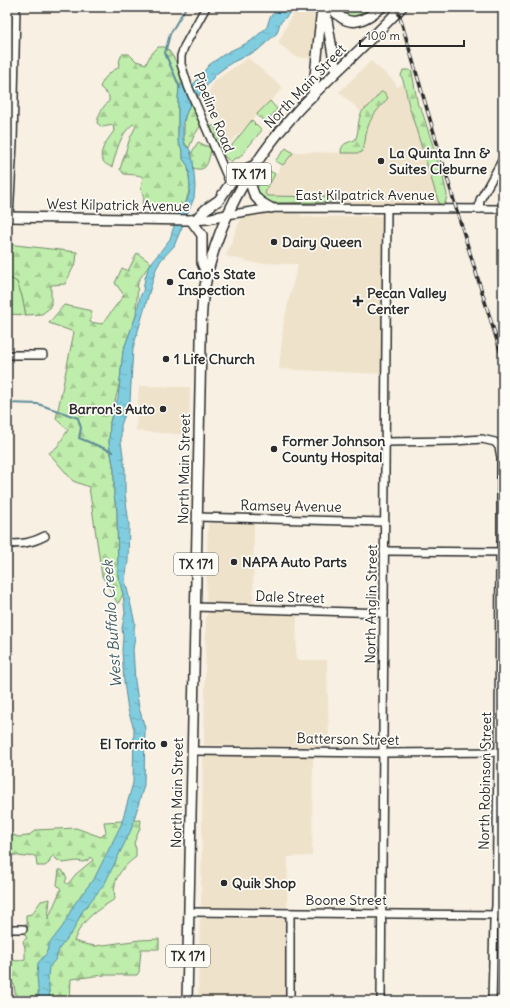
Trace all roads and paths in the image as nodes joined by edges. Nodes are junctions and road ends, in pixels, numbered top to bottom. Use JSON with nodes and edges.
{"nodes":[{"id":1,"x":16,"y":7,"type":"edge"},
{"id":2,"x":206,"y":7,"type":"edge"},
{"id":3,"x":323,"y":7,"type":"edge"},
{"id":4,"x":331,"y":7,"type":"edge"},
{"id":5,"x":382,"y":7,"type":"edge"},
{"id":6,"x":402,"y":7,"type":"edge"},
{"id":7,"x":336,"y":72,"type":"junction"},
{"id":8,"x":313,"y":96,"type":"junction"},
{"id":9,"x":503,"y":159,"type":"edge"},
{"id":10,"x":255,"y":165,"type":"junction"},
{"id":11,"x":248,"y":174,"type":"junction"},
{"id":12,"x":230,"y":183,"type":"junction"},
{"id":13,"x":271,"y":208,"type":"junction"},
{"id":14,"x":387,"y":208,"type":"junction"},
{"id":15,"x":479,"y":209,"type":"junction"},
{"id":16,"x":503,"y":209,"type":"edge"},
{"id":17,"x":227,"y":215,"type":"junction"},
{"id":18,"x":8,"y":217,"type":"edge"},
{"id":19,"x":193,"y":220,"type":"junction"},
{"id":20,"x":207,"y":275,"type":"junction"},
{"id":21,"x":7,"y":355,"type":"edge"},
{"id":22,"x":44,"y":355,"type":"dead end"},
{"id":23,"x":386,"y":442,"type":"junction"},
{"id":24,"x":197,"y":517,"type":"junction"},
{"id":25,"x":385,"y":522,"type":"junction"},
{"id":26,"x":45,"y":536,"type":"dead end"},
{"id":27,"x":7,"y":544,"type":"edge"},
{"id":28,"x":384,"y":551,"type":"junction"},
{"id":29,"x":502,"y":552,"type":"edge"},
{"id":30,"x":195,"y":607,"type":"junction"},
{"id":31,"x":384,"y":613,"type":"junction"},
{"id":32,"x":192,"y":751,"type":"junction"},
{"id":33,"x":383,"y":752,"type":"junction"},
{"id":34,"x":501,"y":752,"type":"edge"},
{"id":35,"x":189,"y":912,"type":"junction"},
{"id":36,"x":290,"y":913,"type":"junction"},
{"id":37,"x":382,"y":914,"type":"junction"},
{"id":38,"x":495,"y":915,"type":"junction"},
{"id":39,"x":503,"y":915,"type":"edge"},
{"id":40,"x":7,"y":929,"type":"edge"},
{"id":41,"x":23,"y":929,"type":"dead end"},
{"id":42,"x":187,"y":1001,"type":"edge"},
{"id":43,"x":290,"y":1001,"type":"edge"},
{"id":44,"x":381,"y":1001,"type":"edge"},
{"id":45,"x":492,"y":1001,"type":"edge"}],
"edges":[{"from":1,"to":18,"type":"street"},
{"from":2,"to":12,"type":"street","name":"Pipeline Road"},
{"from":3,"to":7,"type":"main road"},
{"from":3,"to":8,"type":"main road"},
{"from":4,"to":5,"type":"main road"},
{"from":6,"to":7,"type":"main road","name":"North Main Street"},
{"from":7,"to":8,"type":"main road","name":"North Main Street","number":"TX 171"},
{"from":8,"to":10,"type":"main road","name":"North Main Street","number":"TX 171"},
{"from":9,"to":15,"type":"street"},
{"from":10,"to":11,"type":"main road","name":"North Main Street","number":"TX 171"},
{"from":10,"to":12,"type":"main road"},
{"from":11,"to":13,"type":"main road"},
{"from":11,"to":17,"type":"main road","name":"North Main Street","number":"TX 171"},
{"from":12,"to":19,"type":"main road"},
{"from":13,"to":14,"type":"street","name":"East Kilpatrick Avenue"},
{"from":13,"to":17,"type":"street","name":"East Kilpatrick Avenue"},
{"from":14,"to":15,"type":"street","name":"East Kilpatrick Avenue"},
{"from":14,"to":23,"type":"street","name":"North Anglin Street"},
{"from":15,"to":16,"type":"street","name":"East Kilpatrick Avenue"},
{"from":17,"to":19,"type":"main road","name":"West Kilpatrick Avenue"},
{"from":17,"to":20,"type":"main road","name":"North Main Street","number":"TX 171"},
{"from":18,"to":19,"type":"main road","name":"West Kilpatrick Avenue"},
{"from":19,"to":20,"type":"main road"},
{"from":20,"to":24,"type":"main road","name":"North Main Street","number":"TX 171"},
{"from":21,"to":22,"type":"street"},
{"from":23,"to":25,"type":"street","name":"North Anglin Street"},
{"from":23,"to":29,"type":"street","name":"North Robinson Street"},
{"from":24,"to":25,"type":"street","name":"Ramsey Avenue"},
{"from":24,"to":30,"type":"main road","name":"North Main Street","number":"TX 171"},
{"from":25,"to":28,"type":"street","name":"North Anglin Street"},
{"from":26,"to":27,"type":"street"},
{"from":28,"to":29,"type":"street"},
{"from":28,"to":31,"type":"street","name":"North Anglin Street"},
{"from":29,"to":34,"type":"street","name":"North Robinson Street"},
{"from":30,"to":31,"type":"street","name":"Dale Street"},
{"from":30,"to":32,"type":"main road","name":"North Main Street","number":"TX 171"},
{"from":31,"to":33,"type":"street","name":"North Anglin Street"},
{"from":32,"to":33,"type":"street","name":"Batterson Street"},
{"from":32,"to":35,"type":"main road","name":"North Main Street","number":"TX 171"},
{"from":33,"to":34,"type":"street","name":"Batterson Street"},
{"from":33,"to":37,"type":"street","name":"North Anglin Street"},
{"from":34,"to":38,"type":"street","name":"North Robinson Street"},
{"from":35,"to":36,"type":"street","name":"Boone Street"},
{"from":35,"to":42,"type":"main road","name":"North Main Street","number":"TX 171"},
{"from":36,"to":37,"type":"street","name":"Boone Street"},
{"from":36,"to":43,"type":"street"},
{"from":37,"to":38,"type":"street","name":"Boone Street"},
{"from":37,"to":44,"type":"street","name":"North Anglin Street"},
{"from":38,"to":39,"type":"street","name":"Boone Street"},
{"from":38,"to":45,"type":"street","name":"North Robinson Street"},
{"from":40,"to":41,"type":"street"}]}
